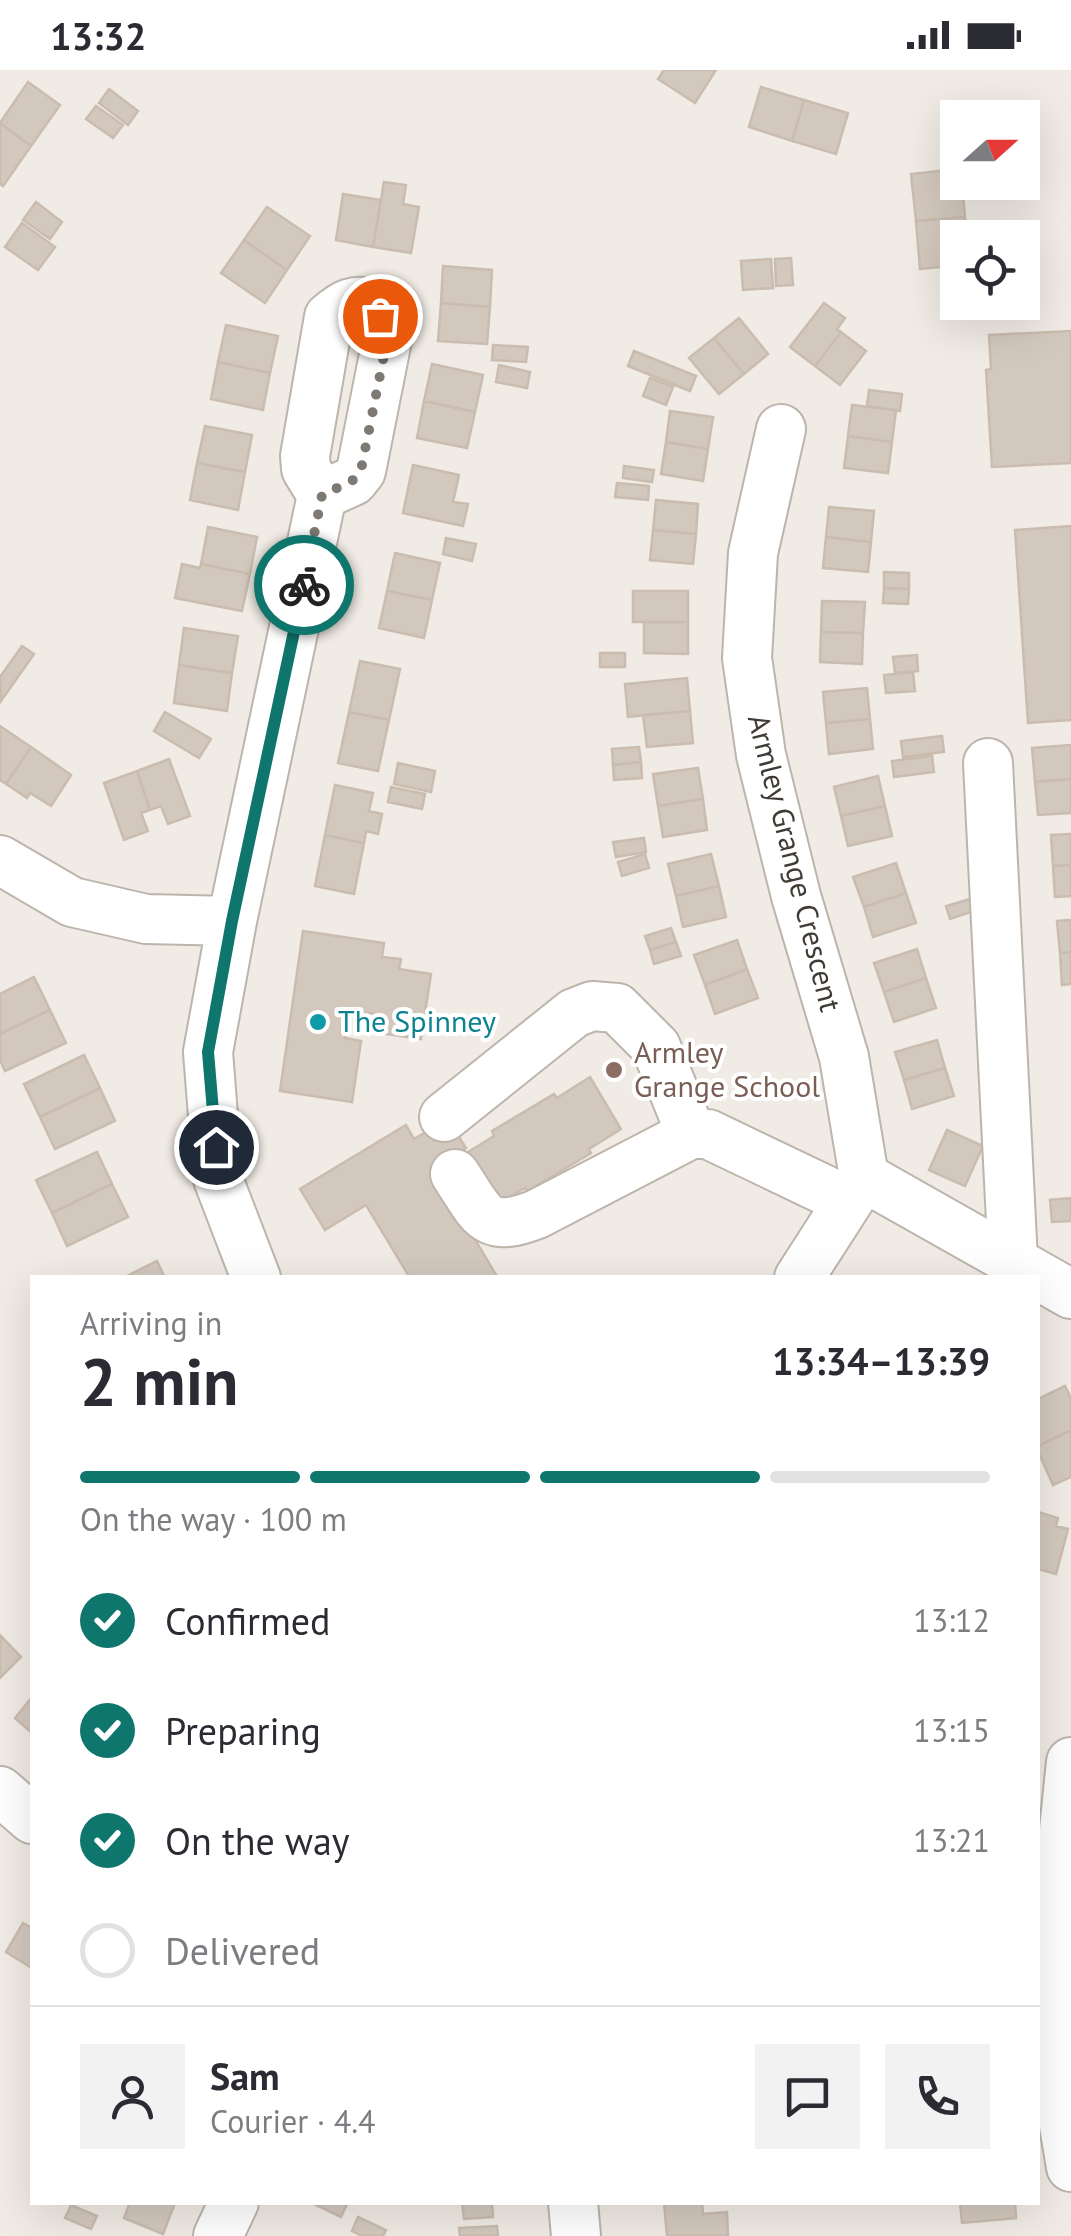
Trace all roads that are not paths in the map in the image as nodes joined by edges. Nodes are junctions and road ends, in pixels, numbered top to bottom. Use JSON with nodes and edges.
{"nodes":[{"id":1,"x":781,"y":429,"type":"dead end"},
{"id":2,"x":322,"y":495,"type":"dead end"},
{"id":3,"x":988,"y":763,"type":"dead end"},
{"id":4,"x":0,"y":860,"type":"edge"},
{"id":5,"x":232,"y":921,"type":"junction"},
{"id":6,"x":444,"y":1116,"type":"dead end"},
{"id":7,"x":691,"y":1134,"type":"junction"},
{"id":8,"x":455,"y":1174,"type":"dead end"},
{"id":9,"x":856,"y":1189,"type":"junction"},
{"id":10,"x":1013,"y":1261,"type":"junction"},
{"id":11,"x":255,"y":1275,"type":"edge"},
{"id":12,"x":801,"y":1275,"type":"edge"},
{"id":13,"x":1038,"y":1275,"type":"edge"},
{"id":14,"x":1040,"y":1276,"type":"edge"},
{"id":15,"x":1071,"y":1294,"type":"edge"},
{"id":16,"x":1071,"y":1762,"type":"edge"},
{"id":17,"x":0,"y":1791,"type":"edge"},
{"id":18,"x":30,"y":1817,"type":"edge"},
{"id":19,"x":1071,"y":2167,"type":"edge"},
{"id":20,"x":233,"y":2205,"type":"edge"},
{"id":21,"x":573,"y":2205,"type":"edge"},
{"id":22,"x":218,"y":2236,"type":"edge"},
{"id":23,"x":576,"y":2236,"type":"edge"}],
"edges":[{"from":1,"to":9,"type":"street","name":"Armley Grange Crescent"},
{"from":2,"to":5,"type":"street"},
{"from":3,"to":10,"type":"street"},
{"from":4,"to":5,"type":"street"},
{"from":5,"to":11,"type":"street"},
{"from":6,"to":7,"type":"street"},
{"from":7,"to":8,"type":"street"},
{"from":7,"to":9,"type":"street"},
{"from":9,"to":10,"type":"street"},
{"from":9,"to":12,"type":"street"},
{"from":10,"to":13,"type":"street"},
{"from":14,"to":15,"type":"street"},
{"from":16,"to":19,"type":"street"},
{"from":17,"to":18,"type":"street"},
{"from":20,"to":22,"type":"street"},
{"from":21,"to":23,"type":"street"}]}
